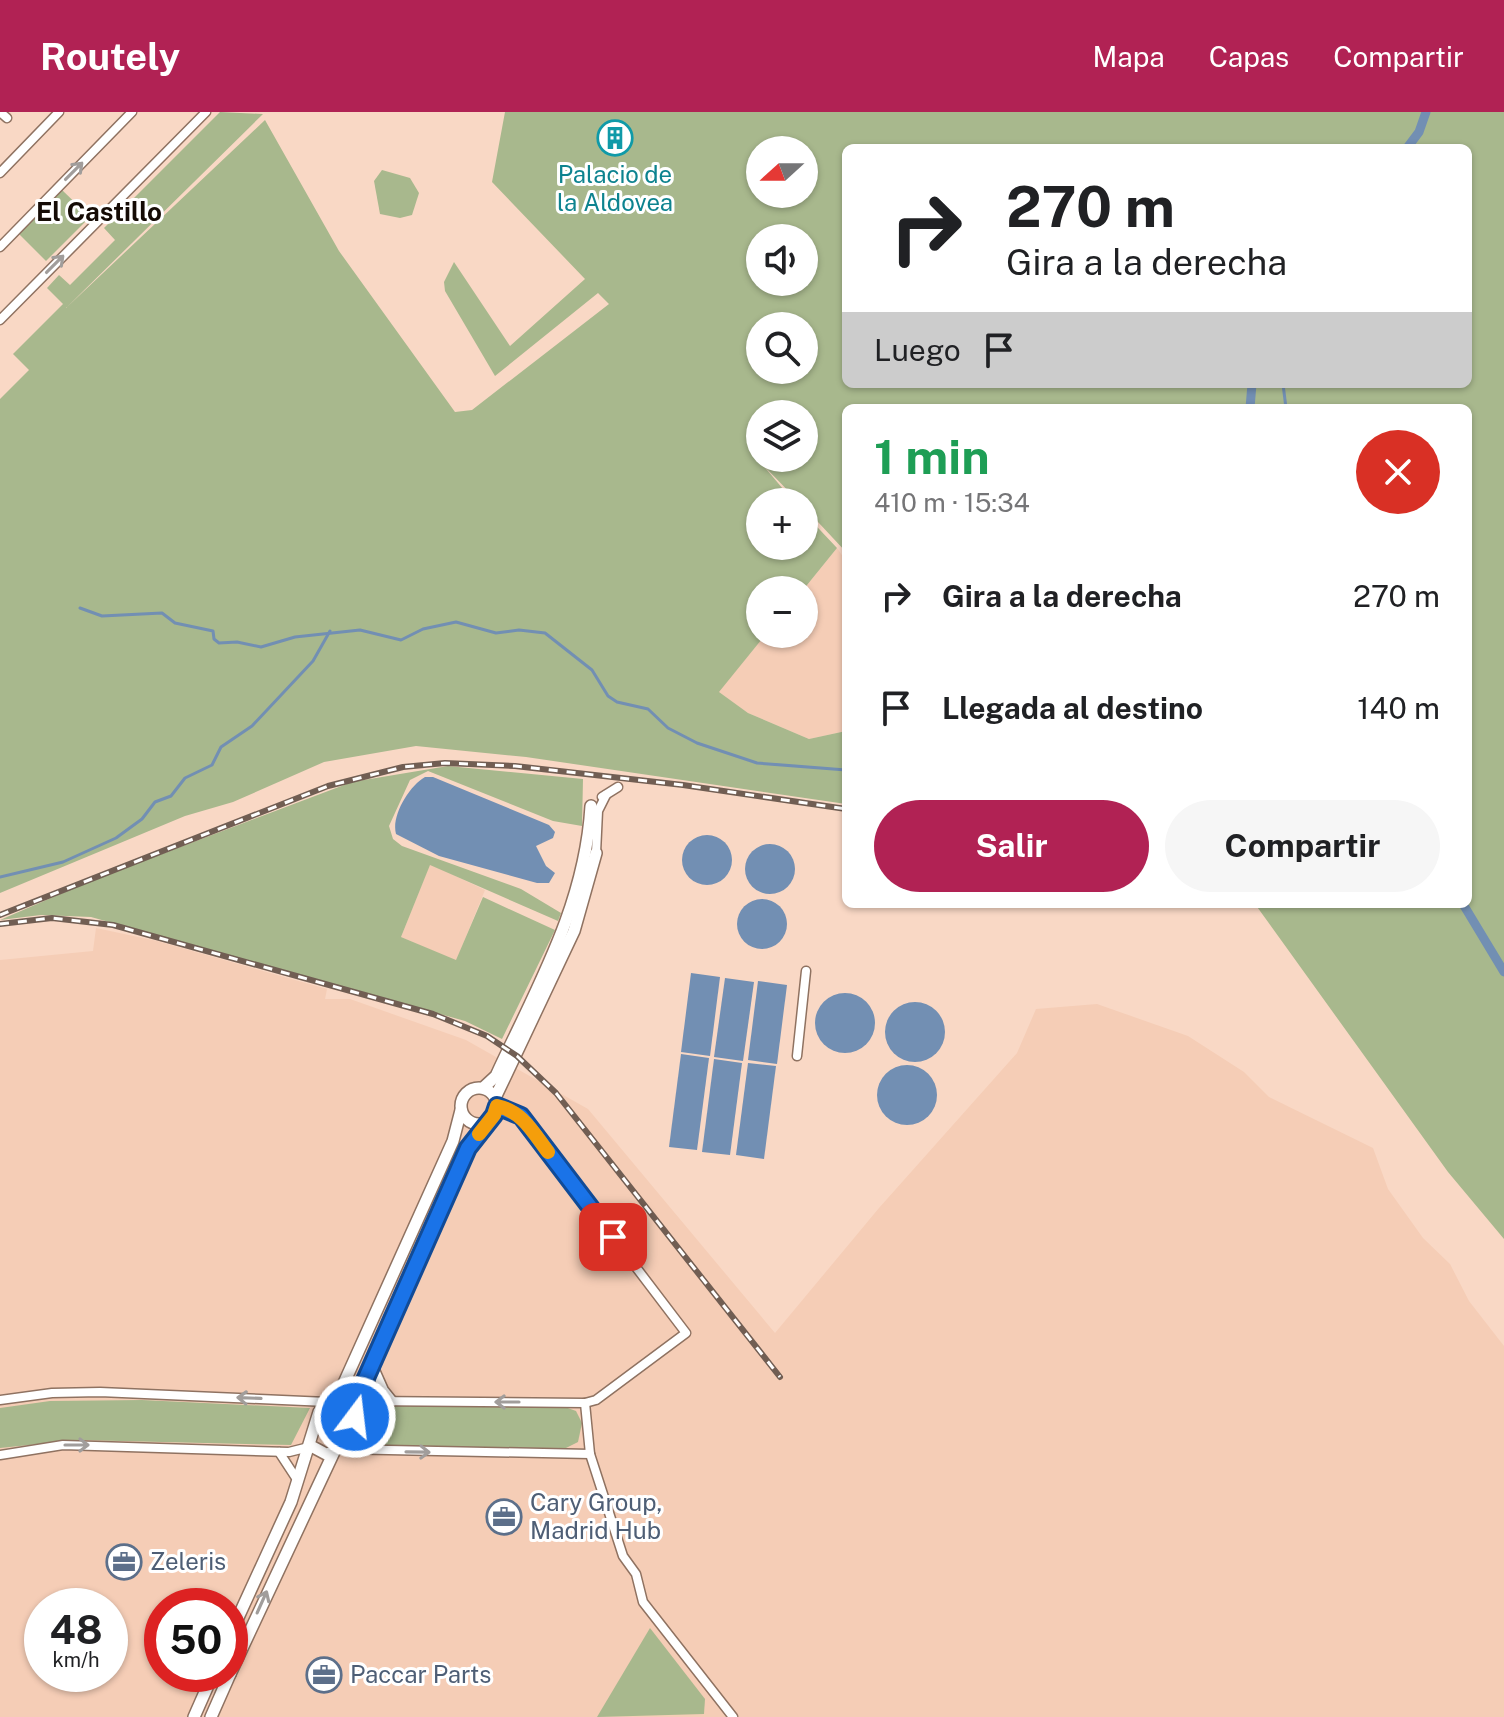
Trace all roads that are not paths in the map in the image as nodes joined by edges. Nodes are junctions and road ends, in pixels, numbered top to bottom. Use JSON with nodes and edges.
{"nodes":[{"id":1,"x":59,"y":112,"type":"edge"},
{"id":2,"x":132,"y":112,"type":"edge"},
{"id":3,"x":206,"y":112,"type":"edge"},
{"id":4,"x":0,"y":173,"type":"edge"},
{"id":5,"x":0,"y":247,"type":"edge"},
{"id":6,"x":0,"y":320,"type":"edge"},
{"id":7,"x":618,"y":787,"type":"dead end"},
{"id":8,"x":606,"y":795,"type":"junction"},
{"id":9,"x":591,"y":806,"type":"joint"},
{"id":10,"x":596,"y":853,"type":"joint"},
{"id":11,"x":806,"y":971,"type":"dead end"},
{"id":12,"x":797,"y":1056,"type":"dead end"},
{"id":13,"x":483,"y":1088,"type":"junction"},
{"id":14,"x":496,"y":1102,"type":"junction"},
{"id":15,"x":461,"y":1110,"type":"junction"},
{"id":16,"x":491,"y":1119,"type":"junction"},
{"id":17,"x":372,"y":1363,"type":"junction"},
{"id":18,"x":0,"y":1400,"type":"edge"},
{"id":19,"x":392,"y":1400,"type":"junction"},
{"id":20,"x":330,"y":1401,"type":"junction"},
{"id":21,"x":585,"y":1403,"type":"junction"},
{"id":22,"x":354,"y":1407,"type":"junction"},
{"id":23,"x":311,"y":1446,"type":"junction"},
{"id":24,"x":337,"y":1451,"type":"junction"},
{"id":25,"x":279,"y":1452,"type":"junction"},
{"id":26,"x":590,"y":1454,"type":"junction"},
{"id":27,"x":0,"y":1455,"type":"edge"},
{"id":28,"x":298,"y":1482,"type":"junction"},
{"id":29,"x":248,"y":1594,"type":"edge"},
{"id":30,"x":248,"y":1636,"type":"edge"},
{"id":31,"x":205,"y":1692,"type":"edge"},
{"id":32,"x":222,"y":1692,"type":"edge"},
{"id":33,"x":731,"y":1714,"type":"edge"},
{"id":34,"x":194,"y":1717,"type":"edge"},
{"id":35,"x":211,"y":1717,"type":"edge"},
{"id":36,"x":719,"y":1717,"type":"edge"}],
"edges":[{"from":1,"to":4,"type":"street"},
{"from":5,"to":2,"type":"street","one_way":true},
{"from":6,"to":3,"type":"street","one_way":true},
{"from":7,"to":8,"type":"street"},
{"from":8,"to":9,"type":"street"},
{"from":8,"to":10,"type":"street"},
{"from":9,"to":13,"type":"main road"},
{"from":10,"to":14,"type":"main road"},
{"from":11,"to":12,"type":"street"},
{"from":13,"to":14,"type":"main road"},
{"from":13,"to":15,"type":"main road"},
{"from":14,"to":16,"type":"main road"},
{"from":14,"to":21,"type":"street"},
{"from":15,"to":16,"type":"main road"},
{"from":15,"to":20,"type":"main road"},
{"from":16,"to":17,"type":"main road"},
{"from":17,"to":19,"type":"street"},
{"from":17,"to":22,"type":"main road"},
{"from":20,"to":18,"type":"street","one_way":true},
{"from":21,"to":19,"type":"street","one_way":true},
{"from":19,"to":22,"type":"street"},
{"from":20,"to":22,"type":"main road"},
{"from":20,"to":23,"type":"main road"},
{"from":21,"to":26,"type":"street"},
{"from":22,"to":24,"type":"main road"},
{"from":23,"to":24,"type":"main road"},
{"from":23,"to":25,"type":"street"},
{"from":23,"to":28,"type":"main road"},
{"from":24,"to":26,"type":"street","one_way":true},
{"from":30,"to":24,"type":"main road","one_way":true},
{"from":27,"to":25,"type":"street","one_way":true},
{"from":25,"to":28,"type":"street"},
{"from":26,"to":33,"type":"street"},
{"from":28,"to":29,"type":"main road"},
{"from":31,"to":34,"type":"main road"},
{"from":32,"to":35,"type":"main road"},
{"from":33,"to":36,"type":"street"}]}
